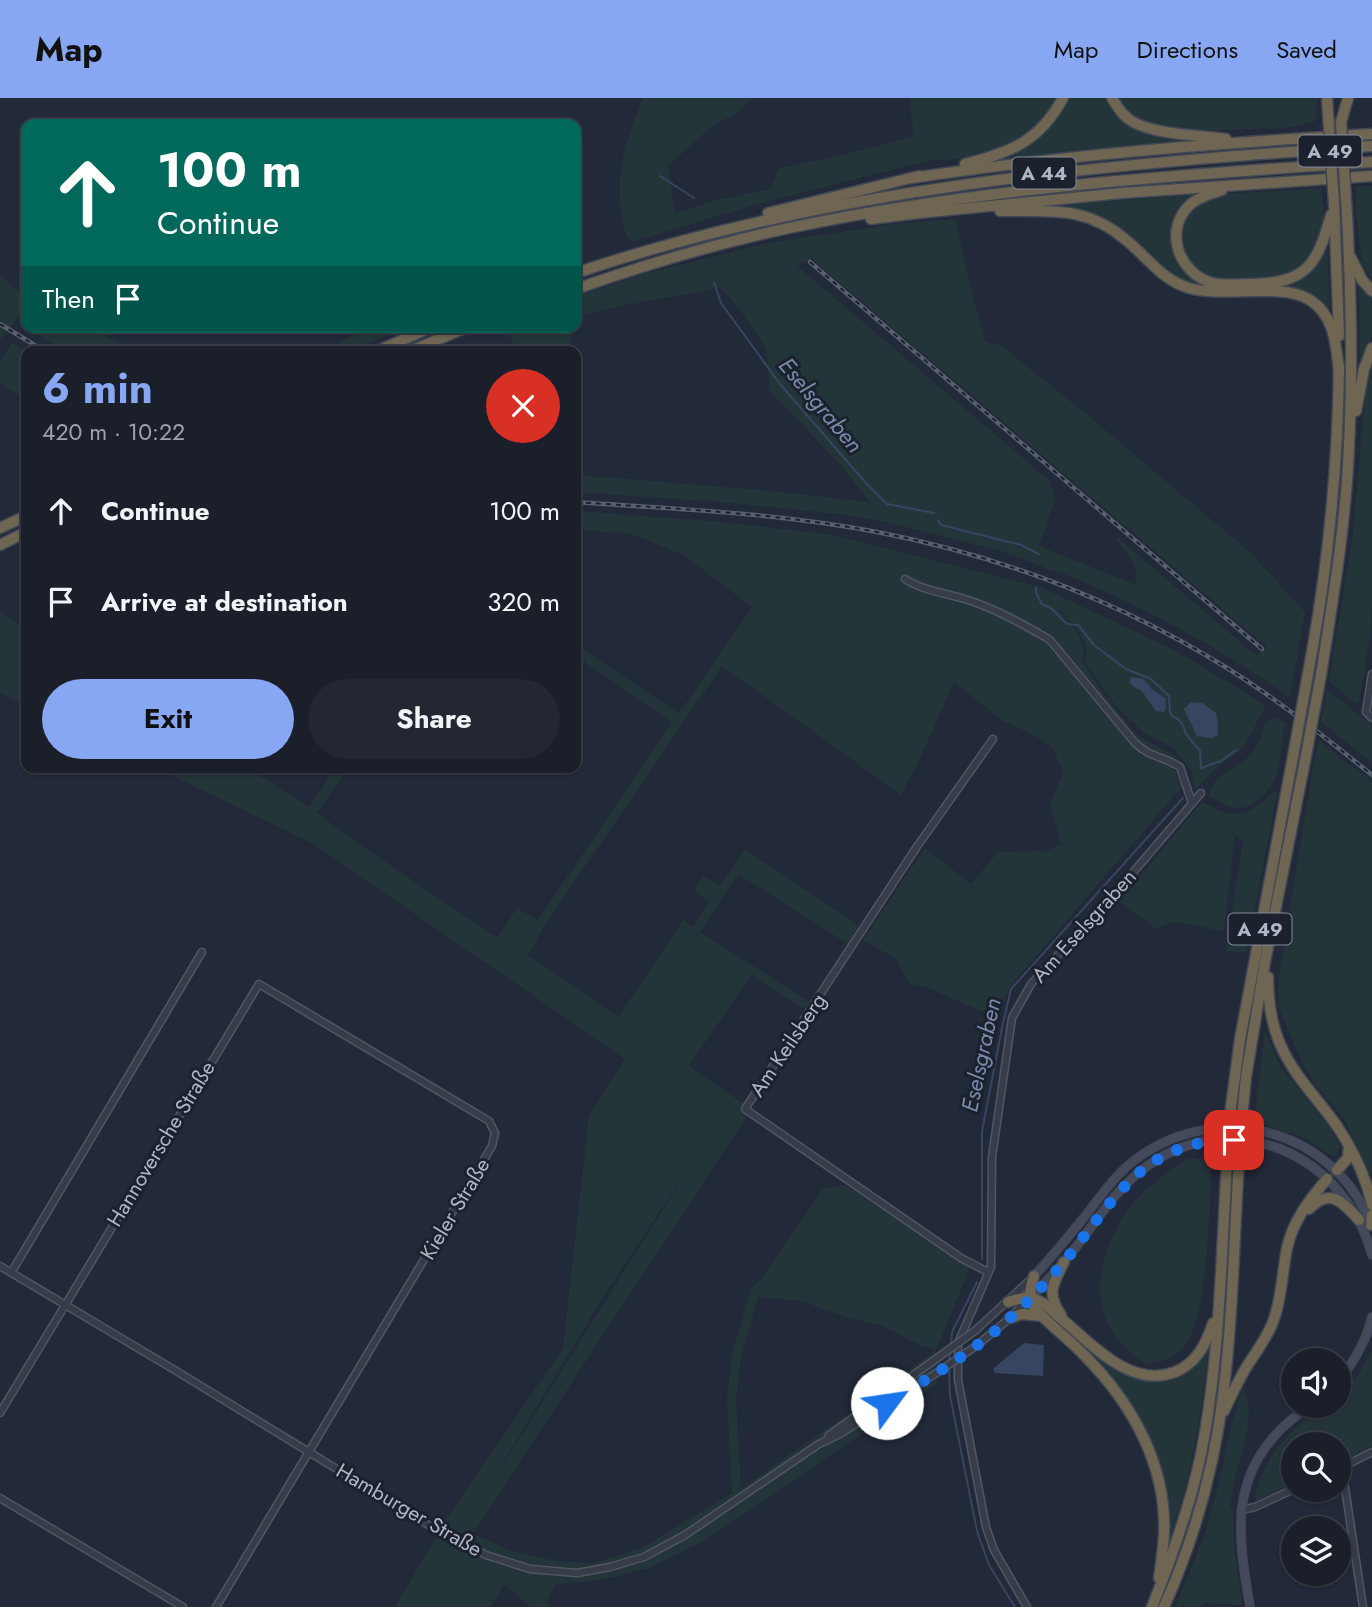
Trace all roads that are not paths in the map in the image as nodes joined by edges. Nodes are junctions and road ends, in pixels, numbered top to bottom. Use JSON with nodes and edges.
{"nodes":[{"id":1,"x":1063,"y":98,"type":"edge"},
{"id":2,"x":1111,"y":98,"type":"edge"},
{"id":3,"x":1326,"y":98,"type":"edge"},
{"id":4,"x":1340,"y":98,"type":"edge"},
{"id":5,"x":1348,"y":98,"type":"edge"},
{"id":6,"x":1341,"y":122,"type":"junction"},
{"id":7,"x":1372,"y":134,"type":"edge"},
{"id":8,"x":1250,"y":142,"type":"junction"},
{"id":9,"x":1372,"y":146,"type":"edge"},
{"id":10,"x":1372,"y":162,"type":"edge"},
{"id":11,"x":1372,"y":176,"type":"edge"},
{"id":12,"x":912,"y":178,"type":"junction"},
{"id":13,"x":1252,"y":184,"type":"junction"},
{"id":14,"x":955,"y":209,"type":"junction"},
{"id":15,"x":1337,"y":212,"type":"junction"},
{"id":16,"x":719,"y":231,"type":"junction"},
{"id":17,"x":724,"y":244,"type":"junction"},
{"id":18,"x":1349,"y":254,"type":"junction"},
{"id":19,"x":581,"y":271,"type":"edge"},
{"id":20,"x":581,"y":287,"type":"edge"},
{"id":21,"x":1372,"y":291,"type":"edge"},
{"id":22,"x":418,"y":333,"type":"edge"},
{"id":23,"x":454,"y":333,"type":"edge"},
{"id":24,"x":389,"y":346,"type":"edge"},
{"id":25,"x":422,"y":346,"type":"edge"},
{"id":26,"x":1372,"y":348,"type":"edge"},
{"id":27,"x":1339,"y":372,"type":"junction"},
{"id":28,"x":1349,"y":448,"type":"junction"},
{"id":29,"x":21,"y":518,"type":"edge"},
{"id":30,"x":0,"y":528,"type":"edge"},
{"id":31,"x":21,"y":534,"type":"edge"},
{"id":32,"x":0,"y":545,"type":"edge"},
{"id":33,"x":905,"y":579,"type":"dead end"},
{"id":34,"x":1372,"y":674,"type":"edge"},
{"id":35,"x":1372,"y":718,"type":"edge"},
{"id":36,"x":993,"y":738,"type":"dead end"},
{"id":37,"x":1201,"y":793,"type":"dead end"},
{"id":38,"x":1192,"y":803,"type":"junction"},
{"id":39,"x":1269,"y":944,"type":"junction"},
{"id":40,"x":202,"y":952,"type":"dead end"},
{"id":41,"x":259,"y":984,"type":"joint"},
{"id":42,"x":1237,"y":1108,"type":"junction"},
{"id":43,"x":1349,"y":1146,"type":"junction"},
{"id":44,"x":1233,"y":1161,"type":"junction"},
{"id":45,"x":1336,"y":1170,"type":"junction"},
{"id":46,"x":1327,"y":1179,"type":"junction"},
{"id":47,"x":1372,"y":1205,"type":"edge"},
{"id":48,"x":1372,"y":1215,"type":"edge"},
{"id":49,"x":1359,"y":1220,"type":"junction"},
{"id":50,"x":1297,"y":1221,"type":"junction"},
{"id":51,"x":1372,"y":1227,"type":"edge"},
{"id":52,"x":1372,"y":1255,"type":"edge"},
{"id":53,"x":1064,"y":1262,"type":"junction"},
{"id":54,"x":0,"y":1266,"type":"edge"},
{"id":55,"x":988,"y":1272,"type":"junction"},
{"id":56,"x":11,"y":1273,"type":"junction"},
{"id":57,"x":1034,"y":1276,"type":"junction"},
{"id":58,"x":1030,"y":1298,"type":"junction"},
{"id":59,"x":1008,"y":1302,"type":"junction"},
{"id":60,"x":1219,"y":1304,"type":"junction"},
{"id":61,"x":65,"y":1305,"type":"junction"},
{"id":62,"x":1042,"y":1316,"type":"junction"},
{"id":63,"x":1372,"y":1317,"type":"edge"},
{"id":64,"x":1010,"y":1318,"type":"junction"},
{"id":65,"x":1067,"y":1323,"type":"junction"},
{"id":66,"x":1351,"y":1364,"type":"edge"},
{"id":67,"x":0,"y":1413,"type":"edge"},
{"id":68,"x":1295,"y":1418,"type":"edge"},
{"id":69,"x":1219,"y":1420,"type":"junction"},
{"id":70,"x":819,"y":1444,"type":"junction"},
{"id":71,"x":309,"y":1452,"type":"junction"},
{"id":72,"x":1372,"y":1452,"type":"edge"},
{"id":73,"x":1351,"y":1462,"type":"edge"},
{"id":74,"x":1281,"y":1495,"type":"edge"},
{"id":75,"x":0,"y":1498,"type":"edge"},
{"id":76,"x":1346,"y":1502,"type":"edge"},
{"id":77,"x":1241,"y":1510,"type":"junction"},
{"id":78,"x":1157,"y":1595,"type":"junction"},
{"id":79,"x":183,"y":1607,"type":"edge"},
{"id":80,"x":216,"y":1607,"type":"edge"},
{"id":81,"x":1027,"y":1607,"type":"edge"},
{"id":82,"x":1152,"y":1607,"type":"edge"},
{"id":83,"x":1164,"y":1607,"type":"edge"},
{"id":84,"x":1250,"y":1607,"type":"edge"},
{"id":85,"x":1363,"y":1607,"type":"edge"}],
"edges":[{"from":1,"to":12,"type":"highway"},
{"from":2,"to":8,"type":"highway"},
{"from":3,"to":15,"type":"highway","number":"A 49","bridge":true},
{"from":4,"to":6,"type":"highway","number":"A 49"},
{"from":5,"to":6,"type":"highway"},
{"from":6,"to":15,"type":"highway","number":"A 49","bridge":true},
{"from":7,"to":8,"type":"highway"},
{"from":8,"to":12,"type":"highway"},
{"from":9,"to":16,"type":"highway","number":"A 44"},
{"from":10,"to":17,"type":"highway","number":"A 44"},
{"from":11,"to":13,"type":"highway"},
{"from":12,"to":16,"type":"highway"},
{"from":13,"to":14,"type":"highway"},
{"from":13,"to":15,"type":"highway"},
{"from":14,"to":17,"type":"highway"},
{"from":14,"to":27,"type":"highway"},
{"from":15,"to":18,"type":"highway","number":"A 49"},
{"from":15,"to":27,"type":"highway","number":"A 49"},
{"from":16,"to":19,"type":"highway","number":"A 44"},
{"from":17,"to":20,"type":"highway","number":"A 44"},
{"from":18,"to":21,"type":"highway"},
{"from":18,"to":28,"type":"highway","number":"A 49"},
{"from":22,"to":24,"type":"highway"},
{"from":23,"to":25,"type":"highway"},
{"from":26,"to":28,"type":"highway"},
{"from":27,"to":42,"type":"highway","number":"A 49","bridge":true},
{"from":28,"to":39,"type":"highway","number":"A 49","bridge":true},
{"from":29,"to":30,"type":"highway"},
{"from":31,"to":32,"type":"highway"},
{"from":33,"to":38,"type":"street"},
{"from":34,"to":35,"type":"street"},
{"from":36,"to":55,"type":"street","name":"Am Keilsberg"},
{"from":37,"to":38,"type":"street","name":"Am Eselsgraben"},
{"from":38,"to":55,"type":"street","name":"Am Eselsgraben"},
{"from":39,"to":42,"type":"highway","number":"A 49"},
{"from":39,"to":43,"type":"highway"},
{"from":40,"to":56,"type":"street"},
{"from":41,"to":61,"type":"street","name":"Hannoversche Straße"},
{"from":41,"to":71,"type":"street","name":"Kieler Straße"},
{"from":42,"to":44,"type":"highway","number":"A 49","bridge":true},
{"from":43,"to":45,"type":"highway"},
{"from":43,"to":47,"type":"highway"},
{"from":44,"to":60,"type":"highway","number":"A 49"},
{"from":44,"to":69,"type":"highway","number":"A 49"},
{"from":45,"to":46,"type":"main road"},
{"from":45,"to":51,"type":"main road"},
{"from":45,"to":57,"type":"main road"},
{"from":46,"to":49,"type":"main road"},
{"from":46,"to":50,"type":"highway"},
{"from":46,"to":53,"type":"main road"},
{"from":48,"to":51,"type":"highway"},
{"from":49,"to":50,"type":"highway"},
{"from":49,"to":52,"type":"main road"},
{"from":50,"to":69,"type":"highway"},
{"from":53,"to":58,"type":"main road"},
{"from":53,"to":65,"type":"highway"},
{"from":54,"to":56,"type":"street","name":"Hamburger Straße"},
{"from":55,"to":81,"type":"street","name":"Am Eselsgraben"},
{"from":56,"to":61,"type":"street","name":"Hamburger Straße"},
{"from":57,"to":58,"type":"highway"},
{"from":57,"to":59,"type":"street"},
{"from":58,"to":59,"type":"highway"},
{"from":58,"to":62,"type":"highway"},
{"from":58,"to":64,"type":"street","name":"Hamburger Straße"},
{"from":58,"to":65,"type":"highway"},
{"from":59,"to":70,"type":"street","bridge":true},
{"from":60,"to":65,"type":"highway"},
{"from":60,"to":78,"type":"highway","number":"A 49"},
{"from":61,"to":67,"type":"street","name":"Hannoversche Straße"},
{"from":61,"to":71,"type":"street","name":"Hamburger Straße"},
{"from":62,"to":64,"type":"highway"},
{"from":62,"to":78,"type":"highway"},
{"from":63,"to":66,"type":"main road"},
{"from":64,"to":70,"type":"street","name":"Hamburger Straße","bridge":true},
{"from":68,"to":77,"type":"main road"},
{"from":69,"to":83,"type":"highway","number":"A 49"},
{"from":70,"to":71,"type":"street","name":"Hamburger Straße"},
{"from":71,"to":80,"type":"street"},
{"from":72,"to":73,"type":"street"},
{"from":74,"to":77,"type":"street"},
{"from":75,"to":79,"type":"street"},
{"from":76,"to":85,"type":"street"},
{"from":77,"to":84,"type":"main road"},
{"from":78,"to":82,"type":"highway","number":"A 49"}]}
